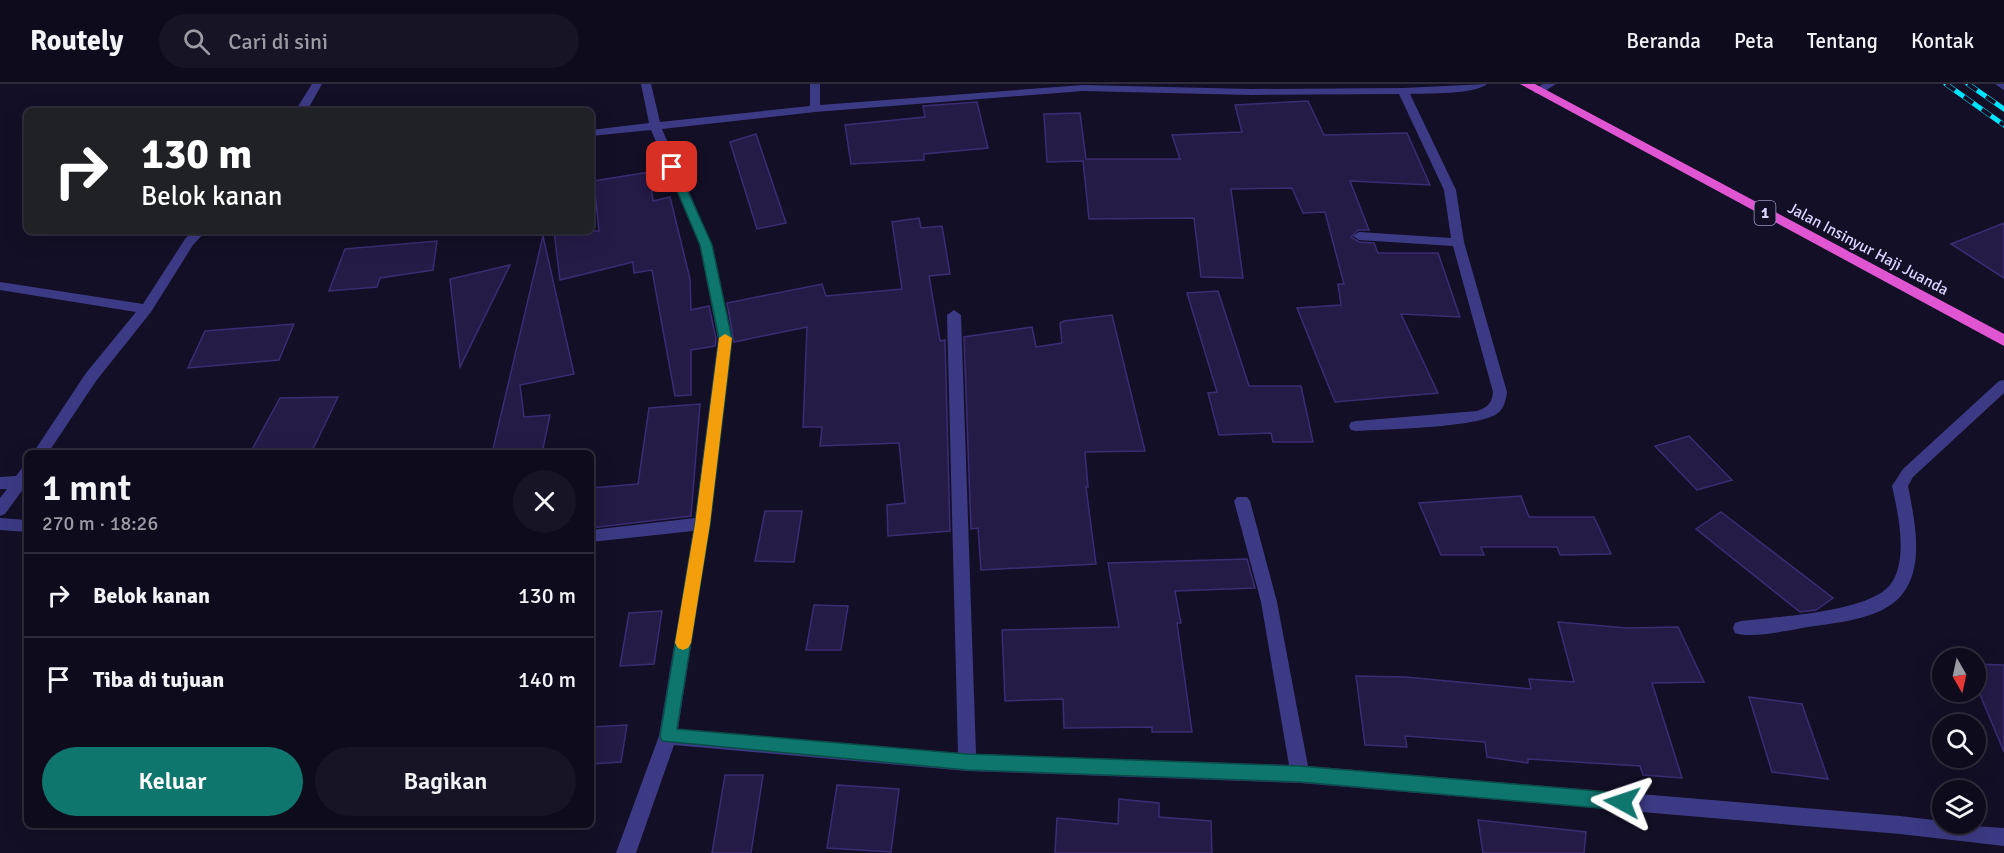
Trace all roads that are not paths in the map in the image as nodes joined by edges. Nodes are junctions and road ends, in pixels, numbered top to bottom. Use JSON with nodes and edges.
{"nodes":[{"id":1,"x":317,"y":84,"type":"edge"},
{"id":2,"x":646,"y":84,"type":"edge"},
{"id":3,"x":816,"y":84,"type":"edge"},
{"id":4,"x":1482,"y":84,"type":"edge"},
{"id":5,"x":1551,"y":84,"type":"edge"},
{"id":6,"x":2000,"y":84,"type":"edge"},
{"id":7,"x":1082,"y":86,"type":"edge"},
{"id":8,"x":1532,"y":87,"type":"edge"},
{"id":9,"x":2004,"y":87,"type":"edge"},
{"id":10,"x":1403,"y":91,"type":"junction"},
{"id":11,"x":303,"y":108,"type":"edge"},
{"id":12,"x":815,"y":109,"type":"junction"},
{"id":13,"x":655,"y":126,"type":"junction"},
{"id":14,"x":594,"y":133,"type":"edge"},
{"id":15,"x":197,"y":234,"type":"edge"},
{"id":16,"x":1359,"y":236,"type":"dead end"},
{"id":17,"x":1458,"y":242,"type":"junction"},
{"id":18,"x":0,"y":286,"type":"edge"},
{"id":19,"x":146,"y":309,"type":"junction"},
{"id":20,"x":954,"y":315,"type":"dead end"},
{"id":21,"x":2004,"y":341,"type":"edge"},
{"id":22,"x":2004,"y":385,"type":"edge"},
{"id":23,"x":1356,"y":426,"type":"dead end"},
{"id":24,"x":42,"y":450,"type":"edge"},
{"id":25,"x":23,"y":477,"type":"edge"},
{"id":26,"x":0,"y":483,"type":"edge"},
{"id":27,"x":1242,"y":501,"type":"dead end"},
{"id":28,"x":0,"y":510,"type":"edge"},
{"id":29,"x":0,"y":524,"type":"edge"},
{"id":30,"x":702,"y":524,"type":"junction"},
{"id":31,"x":24,"y":526,"type":"edge"},
{"id":32,"x":594,"y":536,"type":"edge"},
{"id":33,"x":1741,"y":628,"type":"dead end"},
{"id":34,"x":668,"y":736,"type":"junction"},
{"id":35,"x":967,"y":762,"type":"junction"},
{"id":36,"x":1300,"y":774,"type":"junction"},
{"id":37,"x":2004,"y":837,"type":"edge"},
{"id":38,"x":626,"y":853,"type":"edge"}],
"edges":[{"from":1,"to":11,"type":"street"},
{"from":2,"to":13,"type":"street"},
{"from":3,"to":12,"type":"street"},
{"from":4,"to":10,"type":"street"},
{"from":5,"to":8,"type":"street"},
{"from":6,"to":9,"type":"street"},
{"from":7,"to":10,"type":"street"},
{"from":7,"to":12,"type":"street"},
{"from":8,"to":21,"type":"highway","name":"Jalan Insinyur Haji Juanda","number":"1"},
{"from":10,"to":17,"type":"street"},
{"from":12,"to":13,"type":"street"},
{"from":13,"to":14,"type":"street"},
{"from":13,"to":30,"type":"street"},
{"from":15,"to":19,"type":"street"},
{"from":16,"to":17,"type":"street"},
{"from":17,"to":23,"type":"street"},
{"from":18,"to":19,"type":"street"},
{"from":19,"to":24,"type":"street"},
{"from":20,"to":35,"type":"street"},
{"from":22,"to":33,"type":"street"},
{"from":25,"to":26,"type":"street"},
{"from":25,"to":28,"type":"street"},
{"from":27,"to":36,"type":"street"},
{"from":29,"to":31,"type":"street"},
{"from":30,"to":32,"type":"street"},
{"from":30,"to":34,"type":"street"},
{"from":34,"to":35,"type":"street"},
{"from":34,"to":38,"type":"street"},
{"from":35,"to":36,"type":"street"},
{"from":36,"to":37,"type":"street"}]}
